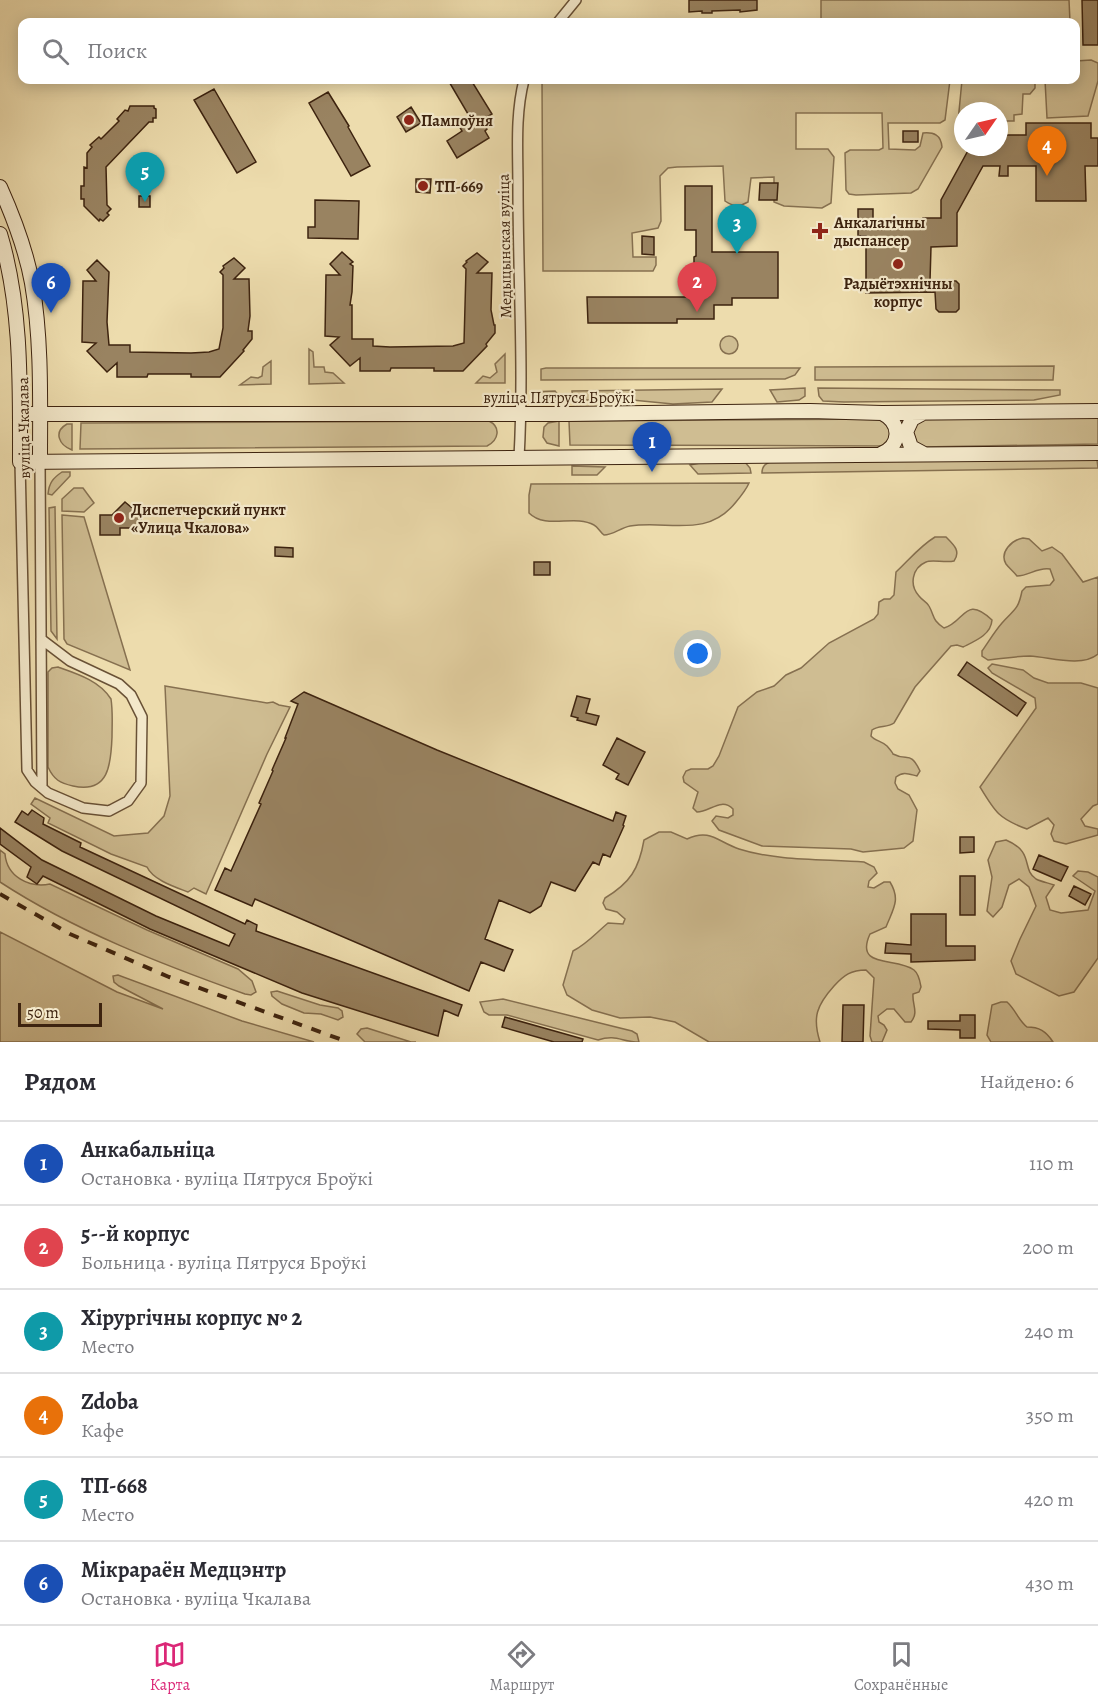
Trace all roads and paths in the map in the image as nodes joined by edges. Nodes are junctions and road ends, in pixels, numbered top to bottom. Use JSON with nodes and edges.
{"nodes":[{"id":1,"x":576,"y":0,"type":"edge"},
{"id":2,"x":561,"y":18,"type":"edge"},
{"id":3,"x":523,"y":84,"type":"edge"},
{"id":4,"x":0,"y":187,"type":"edge"},
{"id":5,"x":0,"y":234,"type":"edge"},
{"id":6,"x":1098,"y":411,"type":"edge"},
{"id":7,"x":522,"y":413,"type":"junction"},
{"id":8,"x":882,"y":413,"type":"junction"},
{"id":9,"x":925,"y":413,"type":"junction"},
{"id":10,"x":20,"y":414,"type":"junction"},
{"id":11,"x":40,"y":414,"type":"junction"},
{"id":12,"x":1098,"y":453,"type":"edge"},
{"id":13,"x":881,"y":454,"type":"junction"},
{"id":14,"x":925,"y":454,"type":"junction"},
{"id":15,"x":519,"y":458,"type":"junction"},
{"id":16,"x":20,"y":462,"type":"junction"},
{"id":17,"x":40,"y":462,"type":"junction"},
{"id":18,"x":41,"y":639,"type":"junction"},
{"id":19,"x":42,"y":788,"type":"junction"}],
"edges":[{"from":1,"to":2,"type":"street"},
{"from":3,"to":7,"type":"street","name":"Медыцынская вуліца"},
{"from":4,"to":11,"type":"main road","name":"вуліца Чкалава"},
{"from":5,"to":10,"type":"main road","name":"вуліца Чкалава"},
{"from":6,"to":9,"type":"main road","name":"вуліца Пятруся Броўкі"},
{"from":7,"to":8,"type":"main road","name":"вуліца Пятруся Броўкі"},
{"from":7,"to":11,"type":"main road","name":"вуліца Пятруся Броўкі"},
{"from":7,"to":15,"type":"street","name":"Медыцынская вуліца"},
{"from":8,"to":9,"type":"main road","name":"вуліца Пятруся Броўкі"},
{"from":8,"to":13,"type":"main road"},
{"from":9,"to":14,"type":"main road"},
{"from":10,"to":11,"type":"main road","name":"вуліца Пятруся Броўкі"},
{"from":10,"to":16,"type":"main road","name":"вуліца Чкалава"},
{"from":11,"to":17,"type":"main road","name":"вуліца Чкалава"},
{"from":12,"to":14,"type":"main road"},
{"from":13,"to":14,"type":"main road"},
{"from":13,"to":15,"type":"main road"},
{"from":15,"to":17,"type":"main road"},
{"from":16,"to":17,"type":"main road"},
{"from":16,"to":19,"type":"street","name":"вуліца Чкалава"},
{"from":17,"to":18,"type":"street","name":"вуліца Чкалава"},
{"from":18,"to":19,"type":"street","name":"вуліца Чкалава"},
{"from":18,"to":19,"type":"street"}]}
